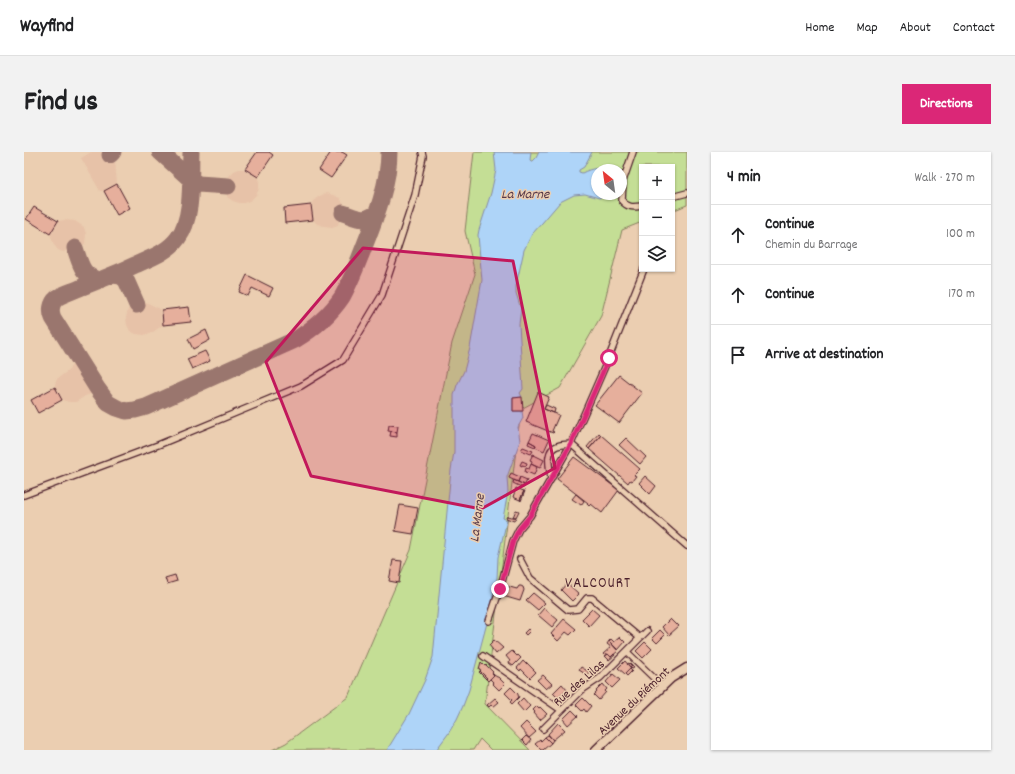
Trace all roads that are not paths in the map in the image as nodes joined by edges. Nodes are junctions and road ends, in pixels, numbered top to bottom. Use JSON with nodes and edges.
{"nodes":[{"id":1,"x":422,"y":152,"type":"edge"},
{"id":2,"x":633,"y":152,"type":"edge"},
{"id":3,"x":687,"y":193,"type":"edge"},
{"id":4,"x":675,"y":196,"type":"edge"},
{"id":5,"x":639,"y":206,"type":"edge"},
{"id":6,"x":643,"y":272,"type":"edge"},
{"id":7,"x":571,"y":444,"type":"junction"},
{"id":8,"x":551,"y":479,"type":"junction"},
{"id":9,"x":24,"y":495,"type":"edge"},
{"id":10,"x":687,"y":546,"type":"edge"},
{"id":11,"x":520,"y":559,"type":"dead end"},
{"id":12,"x":489,"y":621,"type":"dead end"},
{"id":13,"x":647,"y":631,"type":"dead end"},
{"id":14,"x":640,"y":638,"type":"junction"},
{"id":15,"x":627,"y":652,"type":"junction"},
{"id":16,"x":483,"y":656,"type":"dead end"},
{"id":17,"x":687,"y":668,"type":"edge"},
{"id":18,"x":662,"y":686,"type":"junction"},
{"id":19,"x":561,"y":710,"type":"junction"},
{"id":20,"x":543,"y":729,"type":"dead end"},
{"id":21,"x":596,"y":750,"type":"edge"}],
"edges":[{"from":1,"to":9,"type":"street"},
{"from":2,"to":5,"type":"street"},
{"from":3,"to":4,"type":"street"},
{"from":6,"to":7,"type":"street"},
{"from":7,"to":8,"type":"street"},
{"from":7,"to":8,"type":"street"},
{"from":7,"to":10,"type":"street"},
{"from":8,"to":12,"type":"street"},
{"from":11,"to":14,"type":"street"},
{"from":13,"to":14,"type":"street","name":"Rue des Lilas"},
{"from":14,"to":15,"type":"street","name":"Rue des Lilas"},
{"from":15,"to":18,"type":"street"},
{"from":15,"to":19,"type":"street","name":"Rue des Lilas"},
{"from":16,"to":19,"type":"street"},
{"from":17,"to":18,"type":"main road","name":"Avenue du Piémont"},
{"from":18,"to":21,"type":"main road","name":"Avenue du Piémont"},
{"from":19,"to":20,"type":"street","name":"Rue des Lilas"}]}
